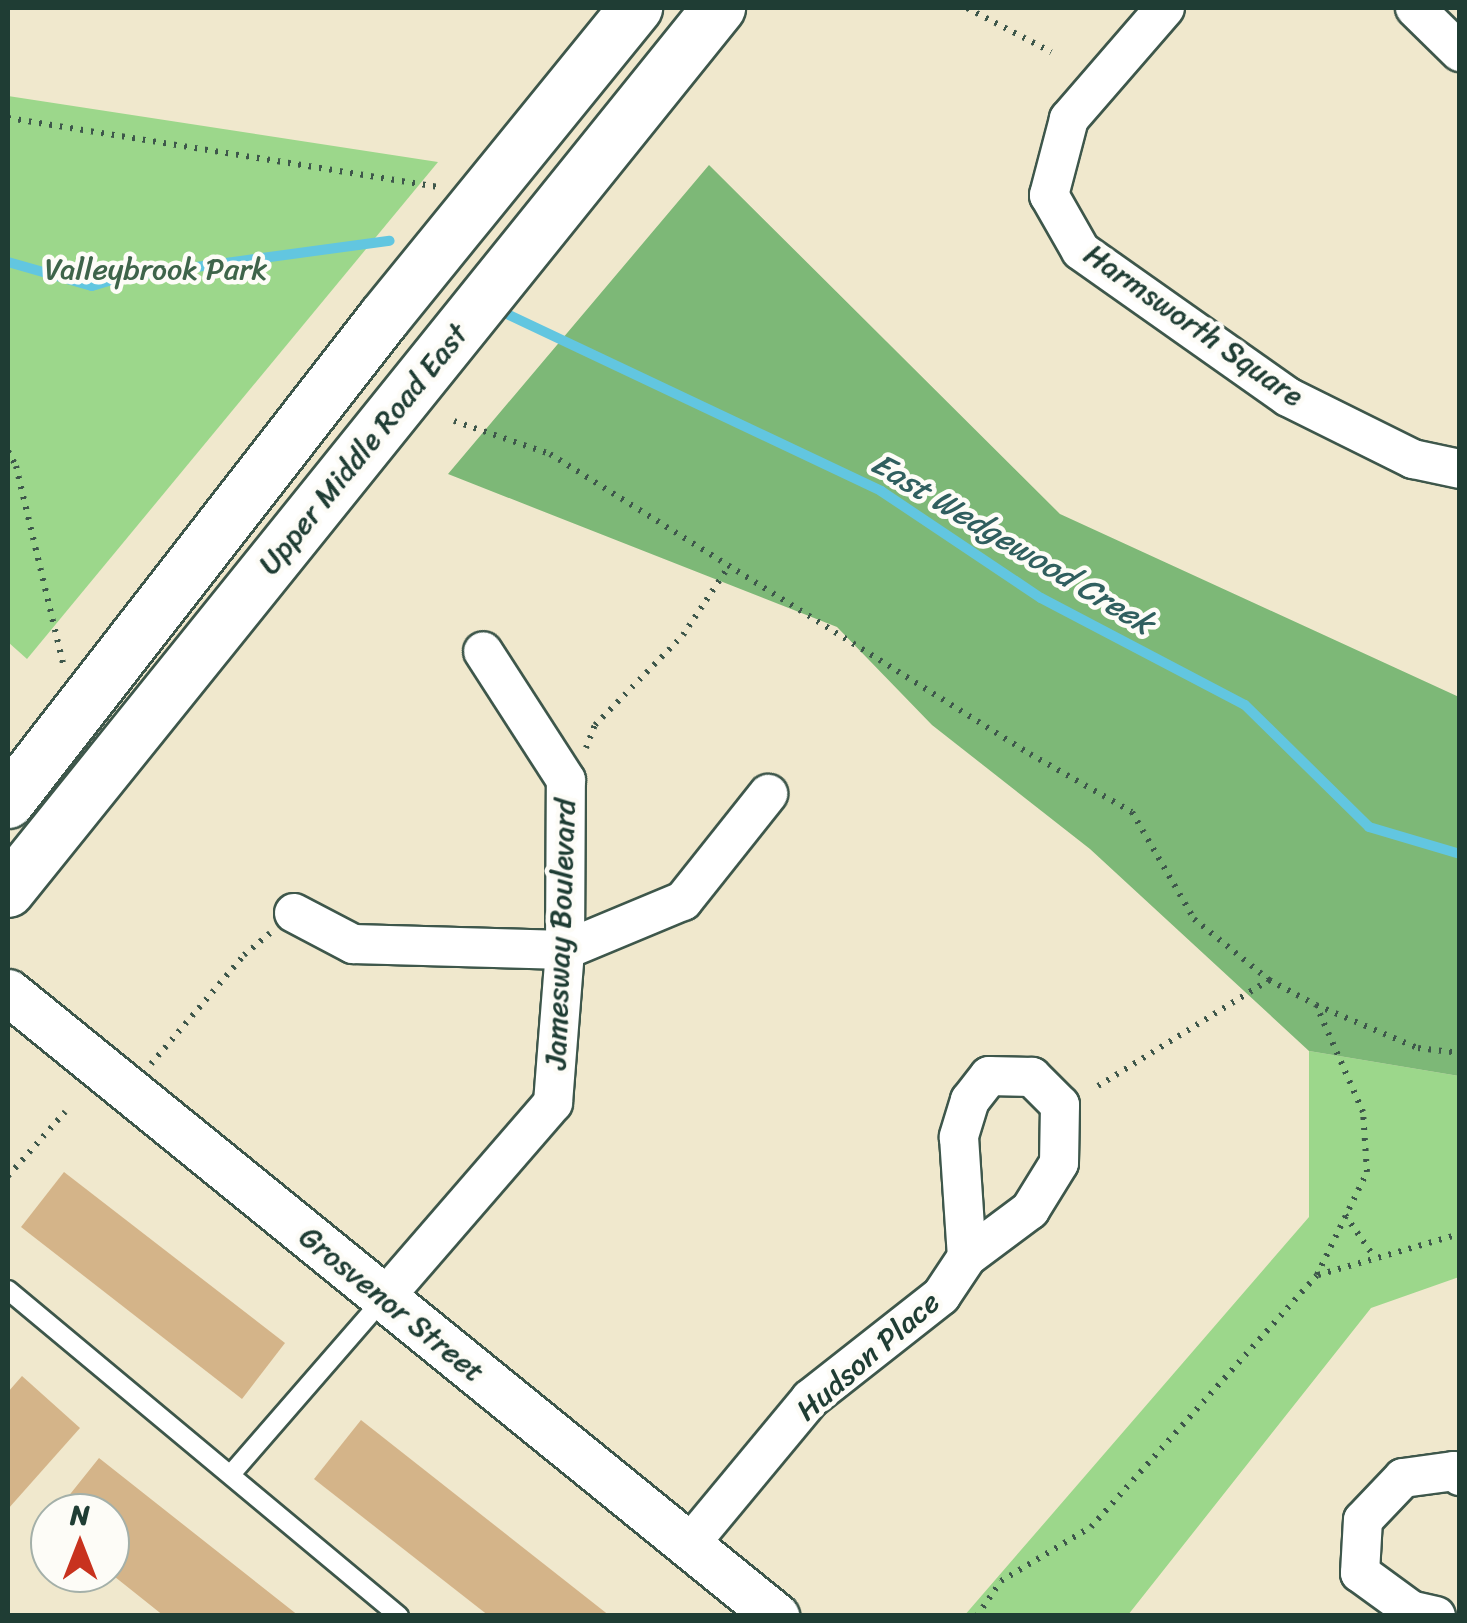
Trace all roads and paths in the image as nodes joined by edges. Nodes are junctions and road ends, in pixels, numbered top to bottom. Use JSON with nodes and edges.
{"nodes":[{"id":1,"x":636,"y":8,"type":"edge"},
{"id":2,"x":718,"y":8,"type":"edge"},
{"id":3,"x":966,"y":8,"type":"edge"},
{"id":4,"x":1165,"y":8,"type":"edge"},
{"id":5,"x":1415,"y":8,"type":"edge"},
{"id":6,"x":1050,"y":52,"type":"dead end"},
{"id":7,"x":1460,"y":52,"type":"edge"},
{"id":8,"x":8,"y":118,"type":"edge"},
{"id":9,"x":445,"y":188,"type":"dead end"},
{"id":10,"x":454,"y":420,"type":"dead end"},
{"id":11,"x":8,"y":451,"type":"edge"},
{"id":12,"x":1460,"y":469,"type":"edge"},
{"id":13,"x":729,"y":566,"type":"junction"},
{"id":14,"x":483,"y":651,"type":"dead end"},
{"id":15,"x":63,"y":664,"type":"dead end"},
{"id":16,"x":584,"y":753,"type":"dead end"},
{"id":17,"x":768,"y":794,"type":"dead end"},
{"id":18,"x":8,"y":802,"type":"edge"},
{"id":19,"x":8,"y":891,"type":"edge"},
{"id":20,"x":294,"y":912,"type":"joint"},
{"id":21,"x":564,"y":950,"type":"junction"},
{"id":22,"x":1268,"y":980,"type":"junction"},
{"id":23,"x":8,"y":992,"type":"edge"},
{"id":24,"x":1316,"y":1005,"type":"junction"},
{"id":25,"x":1460,"y":1053,"type":"edge"},
{"id":26,"x":1098,"y":1086,"type":"dead end"},
{"id":27,"x":128,"y":1091,"type":"junction"},
{"id":28,"x":66,"y":1112,"type":"dead end"},
{"id":29,"x":8,"y":1176,"type":"edge"},
{"id":30,"x":1344,"y":1214,"type":"junction"},
{"id":31,"x":1460,"y":1234,"type":"edge"},
{"id":32,"x":967,"y":1257,"type":"dead end"},
{"id":33,"x":1375,"y":1258,"type":"junction"},
{"id":34,"x":1317,"y":1275,"type":"junction"},
{"id":35,"x":8,"y":1290,"type":"edge"},
{"id":36,"x":384,"y":1298,"type":"junction"},
{"id":37,"x":232,"y":1474,"type":"junction"},
{"id":38,"x":1460,"y":1476,"type":"edge"},
{"id":39,"x":689,"y":1546,"type":"junction"},
{"id":40,"x":399,"y":1616,"type":"edge"},
{"id":41,"x":776,"y":1616,"type":"edge"},
{"id":42,"x":977,"y":1616,"type":"edge"},
{"id":43,"x":1436,"y":1616,"type":"edge"}],
"edges":[{"from":1,"to":18,"type":"main road","name":"Upper Middle Road East"},
{"from":2,"to":19,"type":"main road","name":"Upper Middle Road East"},
{"from":3,"to":6,"type":"path"},
{"from":4,"to":12,"type":"street","name":"Harmsworth Square"},
{"from":5,"to":7,"type":"street"},
{"from":8,"to":9,"type":"path"},
{"from":10,"to":13,"type":"path"},
{"from":11,"to":15,"type":"path"},
{"from":13,"to":16,"type":"path"},
{"from":13,"to":22,"type":"path"},
{"from":14,"to":21,"type":"street","name":"Jamesway Boulevard"},
{"from":17,"to":21,"type":"street"},
{"from":20,"to":21,"type":"street"},
{"from":20,"to":27,"type":"path"},
{"from":21,"to":36,"type":"street","name":"Jamesway Boulevard"},
{"from":22,"to":24,"type":"path"},
{"from":22,"to":26,"type":"path"},
{"from":23,"to":27,"type":"street","name":"Grosvenor Street"},
{"from":24,"to":25,"type":"path"},
{"from":24,"to":30,"type":"path"},
{"from":27,"to":36,"type":"street","name":"Grosvenor Street"},
{"from":28,"to":29,"type":"path"},
{"from":30,"to":33,"type":"path"},
{"from":30,"to":34,"type":"path"},
{"from":31,"to":33,"type":"path"},
{"from":32,"to":39,"type":"street","name":"Hudson Place"},
{"from":33,"to":34,"type":"path"},
{"from":34,"to":42,"type":"path"},
{"from":35,"to":37,"type":"lane"},
{"from":36,"to":37,"type":"lane"},
{"from":36,"to":39,"type":"street","name":"Grosvenor Street"},
{"from":37,"to":40,"type":"lane"},
{"from":38,"to":43,"type":"street"},
{"from":39,"to":41,"type":"street","name":"Grosvenor Street"}]}
